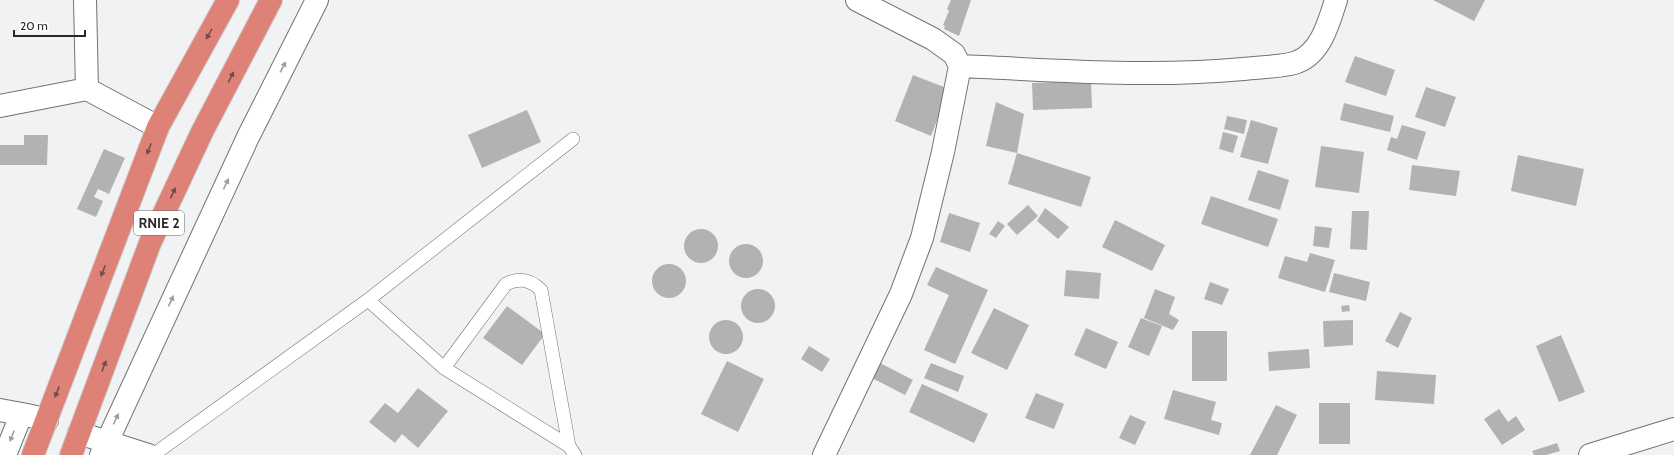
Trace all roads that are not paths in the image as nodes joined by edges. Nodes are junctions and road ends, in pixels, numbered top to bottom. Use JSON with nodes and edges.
{"nodes":[{"id":1,"x":85,"y":0,"type":"edge"},
{"id":2,"x":228,"y":0,"type":"edge"},
{"id":3,"x":270,"y":0,"type":"edge"},
{"id":4,"x":318,"y":0,"type":"edge"},
{"id":5,"x":857,"y":0,"type":"edge"},
{"id":6,"x":1336,"y":0,"type":"edge"},
{"id":7,"x":960,"y":66,"type":"junction"},
{"id":8,"x":88,"y":89,"type":"junction"},
{"id":9,"x":0,"y":106,"type":"edge"},
{"id":10,"x":158,"y":127,"type":"junction"},
{"id":11,"x":573,"y":139,"type":"dead end"},
{"id":12,"x":368,"y":300,"type":"junction"},
{"id":13,"x":444,"y":368,"type":"junction"},
{"id":14,"x":0,"y":410,"type":"edge"},
{"id":15,"x":37,"y":417,"type":"junction"},
{"id":16,"x":1674,"y":429,"type":"edge"},
{"id":17,"x":79,"y":433,"type":"junction"},
{"id":18,"x":103,"y":448,"type":"edge"},
{"id":19,"x":572,"y":451,"type":"edge"},
{"id":20,"x":5,"y":455,"type":"edge"},
{"id":21,"x":33,"y":455,"type":"edge"},
{"id":22,"x":71,"y":455,"type":"edge"},
{"id":23,"x":148,"y":455,"type":"edge"},
{"id":24,"x":153,"y":455,"type":"edge"},
{"id":25,"x":824,"y":455,"type":"edge"},
{"id":26,"x":1590,"y":455,"type":"edge"}],
"edges":[{"from":1,"to":8,"type":"street"},
{"from":2,"to":10,"type":"highway","name":"RNIE 2","number":"RNIE 2","one_way":true},
{"from":17,"to":3,"type":"highway","name":"RNIE 2","number":"RNIE 2","one_way":true},
{"from":18,"to":4,"type":"street","one_way":true},
{"from":5,"to":7,"type":"street"},
{"from":6,"to":7,"type":"street"},
{"from":7,"to":25,"type":"street"},
{"from":8,"to":9,"type":"street"},
{"from":8,"to":10,"type":"street"},
{"from":10,"to":15,"type":"highway","name":"RNIE 2","number":"RNIE 2","one_way":true},
{"from":11,"to":12,"type":"lane"},
{"from":12,"to":13,"type":"lane"},
{"from":12,"to":24,"type":"lane"},
{"from":13,"to":19,"type":"lane"},
{"from":13,"to":19,"type":"lane"},
{"from":14,"to":15,"type":"street"},
{"from":15,"to":20,"type":"street","one_way":true},
{"from":15,"to":21,"type":"highway","name":"RNIE 2","number":"RNIE 2"},
{"from":16,"to":26,"type":"street"},
{"from":17,"to":18,"type":"street"},
{"from":17,"to":22,"type":"highway","name":"RNIE 2","number":"RNIE 2"},
{"from":18,"to":23,"type":"street"}]}
